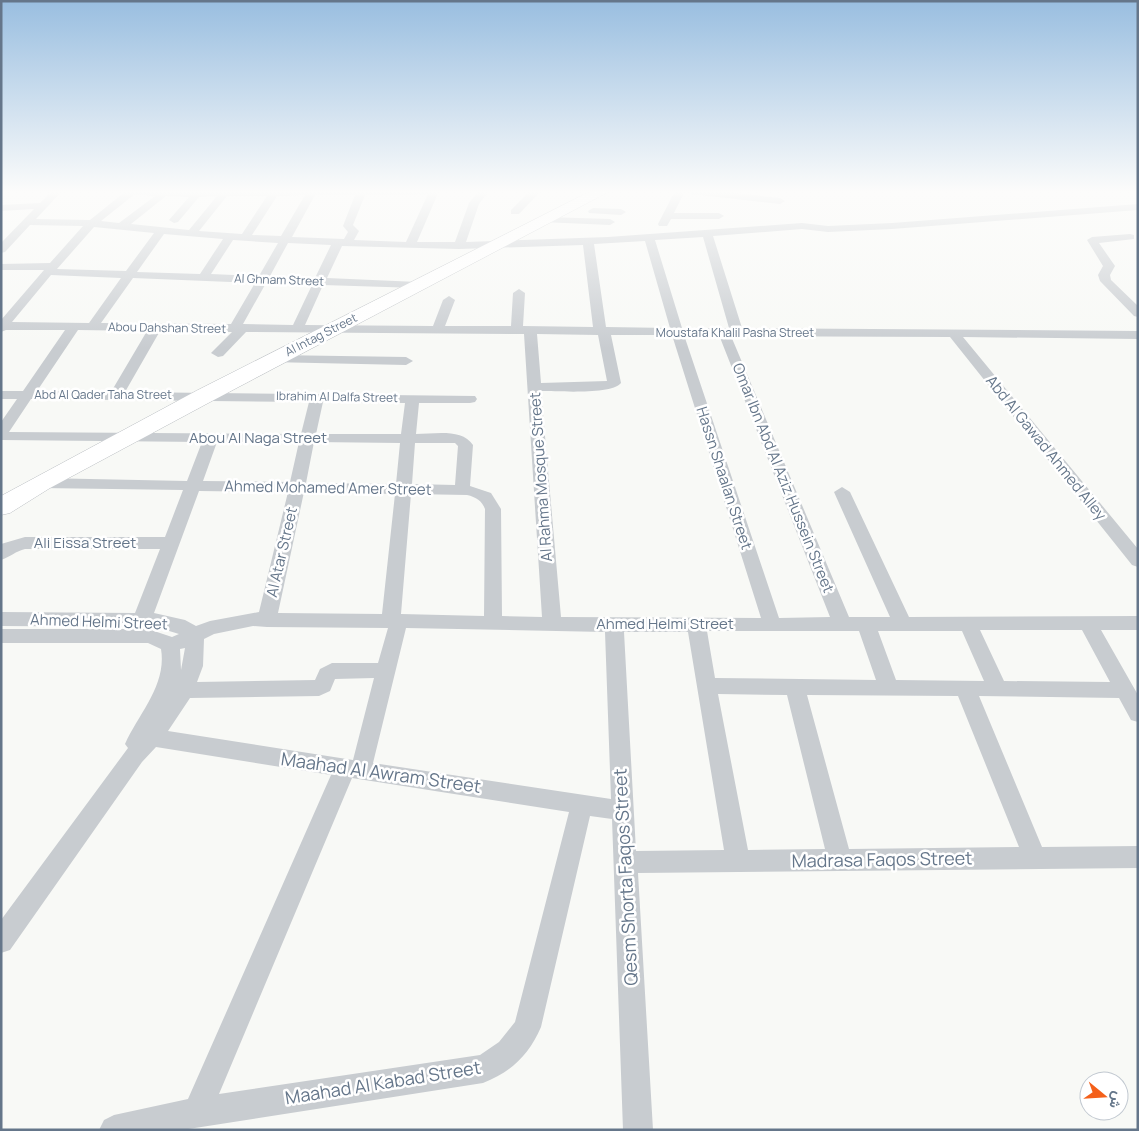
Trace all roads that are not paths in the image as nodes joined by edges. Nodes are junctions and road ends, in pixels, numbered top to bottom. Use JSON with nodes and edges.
{"nodes":[{"id":1,"x":73,"y":244,"type":"edge"},
{"id":2,"x":152,"y":244,"type":"edge"},
{"id":3,"x":225,"y":244,"type":"edge"},
{"id":4,"x":283,"y":244,"type":"edge"},
{"id":5,"x":342,"y":244,"type":"edge"},
{"id":6,"x":383,"y":244,"type":"edge"},
{"id":7,"x":500,"y":244,"type":"edge"},
{"id":8,"x":537,"y":244,"type":"edge"},
{"id":9,"x":588,"y":244,"type":"edge"},
{"id":10,"x":655,"y":244,"type":"edge"},
{"id":11,"x":714,"y":244,"type":"edge"},
{"id":12,"x":1094,"y":244,"type":"edge"},
{"id":13,"x":410,"y":245,"type":"joint"},
{"id":14,"x":459,"y":246,"type":"joint"},
{"id":15,"x":496,"y":246,"type":"junction"},
{"id":16,"x":1,"y":267,"type":"edge"},
{"id":17,"x":52,"y":269,"type":"junction"},
{"id":18,"x":130,"y":274,"type":"junction"},
{"id":19,"x":204,"y":277,"type":"junction"},
{"id":20,"x":262,"y":280,"type":"junction"},
{"id":21,"x":320,"y":282,"type":"junction"},
{"id":22,"x":418,"y":285,"type":"junction"},
{"id":23,"x":519,"y":293,"type":"dead end"},
{"id":24,"x":449,"y":300,"type":"dead end"},
{"id":25,"x":1138,"y":313,"type":"edge"},
{"id":26,"x":2,"y":327,"type":"edge"},
{"id":27,"x":74,"y":327,"type":"junction"},
{"id":28,"x":92,"y":327,"type":"junction"},
{"id":29,"x":155,"y":328,"type":"junction"},
{"id":30,"x":238,"y":329,"type":"junction"},
{"id":31,"x":297,"y":329,"type":"junction"},
{"id":32,"x":333,"y":330,"type":"junction"},
{"id":33,"x":437,"y":331,"type":"junction"},
{"id":34,"x":524,"y":331,"type":"junction"},
{"id":35,"x":602,"y":332,"type":"junction"},
{"id":36,"x":677,"y":332,"type":"junction"},
{"id":37,"x":730,"y":333,"type":"junction"},
{"id":38,"x":954,"y":334,"type":"junction"},
{"id":39,"x":1138,"y":335,"type":"edge"},
{"id":40,"x":218,"y":353,"type":"dead end"},
{"id":41,"x":274,"y":359,"type":"junction"},
{"id":42,"x":406,"y":361,"type":"dead end"},
{"id":43,"x":534,"y":386,"type":"junction"},
{"id":44,"x":1,"y":395,"type":"edge"},
{"id":45,"x":28,"y":395,"type":"junction"},
{"id":46,"x":116,"y":395,"type":"junction"},
{"id":47,"x":204,"y":396,"type":"junction"},
{"id":48,"x":317,"y":397,"type":"junction"},
{"id":49,"x":412,"y":398,"type":"junction"},
{"id":50,"x":470,"y":399,"type":"dead end"},
{"id":51,"x":1,"y":433,"type":"edge"},
{"id":52,"x":1,"y":436,"type":"edge"},
{"id":53,"x":127,"y":436,"type":"junction"},
{"id":54,"x":211,"y":438,"type":"junction"},
{"id":55,"x":308,"y":438,"type":"junction"},
{"id":56,"x":408,"y":439,"type":"junction"},
{"id":57,"x":41,"y":483,"type":"junction"},
{"id":58,"x":193,"y":485,"type":"junction"},
{"id":59,"x":297,"y":488,"type":"junction"},
{"id":60,"x":404,"y":489,"type":"junction"},
{"id":61,"x":462,"y":490,"type":"junction"},
{"id":62,"x":842,"y":492,"type":"dead end"},
{"id":63,"x":1,"y":498,"type":"edge"},
{"id":64,"x":1,"y":507,"type":"edge"},
{"id":65,"x":171,"y":543,"type":"junction"},
{"id":66,"x":1,"y":554,"type":"edge"},
{"id":67,"x":1138,"y":561,"type":"edge"},
{"id":68,"x":1,"y":619,"type":"edge"},
{"id":69,"x":142,"y":620,"type":"junction"},
{"id":70,"x":267,"y":620,"type":"junction"},
{"id":71,"x":395,"y":620,"type":"junction"},
{"id":72,"x":493,"y":623,"type":"junction"},
{"id":73,"x":902,"y":623,"type":"junction"},
{"id":74,"x":1138,"y":623,"type":"edge"},
{"id":75,"x":552,"y":624,"type":"junction"},
{"id":76,"x":772,"y":624,"type":"junction"},
{"id":77,"x":842,"y":624,"type":"junction"},
{"id":78,"x":866,"y":624,"type":"junction"},
{"id":79,"x":968,"y":624,"type":"junction"},
{"id":80,"x":1088,"y":624,"type":"junction"},
{"id":81,"x":614,"y":625,"type":"junction"},
{"id":82,"x":696,"y":625,"type":"junction"},
{"id":83,"x":195,"y":634,"type":"junction"},
{"id":84,"x":1,"y":636,"type":"edge"},
{"id":85,"x":170,"y":646,"type":"junction"},
{"id":86,"x":387,"y":670,"type":"junction"},
{"id":87,"x":707,"y":686,"type":"junction"},
{"id":88,"x":795,"y":687,"type":"junction"},
{"id":89,"x":889,"y":688,"type":"junction"},
{"id":90,"x":965,"y":688,"type":"junction"},
{"id":91,"x":998,"y":689,"type":"junction"},
{"id":92,"x":184,"y":690,"type":"junction"},
{"id":93,"x":1133,"y":702,"type":"edge"},
{"id":94,"x":142,"y":743,"type":"junction"},
{"id":95,"x":353,"y":769,"type":"junction"},
{"id":96,"x":582,"y":804,"type":"junction"},
{"id":97,"x":623,"y":811,"type":"junction"},
{"id":98,"x":1138,"y":857,"type":"edge"},
{"id":99,"x":1035,"y":858,"type":"junction"},
{"id":100,"x":840,"y":861,"type":"junction"},
{"id":101,"x":626,"y":862,"type":"junction"},
{"id":102,"x":738,"y":862,"type":"junction"},
{"id":103,"x":1,"y":941,"type":"edge"},
{"id":104,"x":197,"y":1112,"type":"junction"},
{"id":105,"x":114,"y":1130,"type":"edge"},
{"id":106,"x":638,"y":1130,"type":"edge"}],
"edges":[{"from":1,"to":17,"type":"street"},
{"from":2,"to":18,"type":"street"},
{"from":3,"to":19,"type":"street"},
{"from":4,"to":20,"type":"street"},
{"from":5,"to":21,"type":"street"},
{"from":6,"to":13,"type":"street"},
{"from":7,"to":15,"type":"main road","name":"Al Intag Street"},
{"from":8,"to":15,"type":"street"},
{"from":9,"to":35,"type":"street"},
{"from":10,"to":36,"type":"street","name":"Hassn Shaalan Street"},
{"from":11,"to":37,"type":"street","name":"Omar Ibn Abd Al Aziz Hussein Street"},
{"from":12,"to":25,"type":"street"},
{"from":13,"to":14,"type":"street"},
{"from":14,"to":15,"type":"street"},
{"from":15,"to":22,"type":"main road","name":"Al Intag Street"},
{"from":16,"to":17,"type":"street","name":"Al Ghnam Street"},
{"from":17,"to":18,"type":"street","name":"Al Ghnam Street"},
{"from":17,"to":26,"type":"street"},
{"from":18,"to":19,"type":"street","name":"Al Ghnam Street"},
{"from":18,"to":28,"type":"street"},
{"from":19,"to":20,"type":"street","name":"Al Ghnam Street"},
{"from":20,"to":21,"type":"street","name":"Al Ghnam Street"},
{"from":20,"to":30,"type":"street"},
{"from":21,"to":22,"type":"street","name":"Al Ghnam Street"},
{"from":21,"to":31,"type":"street"},
{"from":22,"to":32,"type":"main road","name":"Al Intag Street"},
{"from":23,"to":34,"type":"street","name":"Al Rahma Mosque Street"},
{"from":24,"to":33,"type":"street"},
{"from":26,"to":27,"type":"street","name":"Abou Dahshan Street"},
{"from":27,"to":28,"type":"street","name":"Abou Dahshan Street"},
{"from":27,"to":45,"type":"street"},
{"from":28,"to":29,"type":"street","name":"Abou Dahshan Street"},
{"from":29,"to":30,"type":"street","name":"Abou Dahshan Street"},
{"from":29,"to":46,"type":"street"},
{"from":30,"to":31,"type":"street","name":"Abou Dahshan Street"},
{"from":30,"to":40,"type":"street"},
{"from":31,"to":32,"type":"street","name":"Abou Dahshan Street"},
{"from":32,"to":33,"type":"street","name":"Moustafa Khalil Pasha Street"},
{"from":32,"to":41,"type":"main road","name":"Al Intag Street"},
{"from":33,"to":34,"type":"street","name":"Moustafa Khalil Pasha Street"},
{"from":34,"to":35,"type":"street","name":"Moustafa Khalil Pasha Street"},
{"from":34,"to":43,"type":"street","name":"Al Rahma Mosque Street"},
{"from":35,"to":36,"type":"street","name":"Moustafa Khalil Pasha Street"},
{"from":35,"to":43,"type":"street"},
{"from":36,"to":37,"type":"street","name":"Moustafa Khalil Pasha Street"},
{"from":36,"to":76,"type":"street","name":"Hassn Shaalan Street"},
{"from":37,"to":38,"type":"street","name":"Moustafa Khalil Pasha Street"},
{"from":37,"to":77,"type":"street","name":"Omar Ibn Abd Al Aziz Hussein Street"},
{"from":38,"to":39,"type":"street","name":"Moustafa Khalil Pasha Street"},
{"from":38,"to":67,"type":"street","name":"Abd Al Gawad Ahmed Alley"},
{"from":41,"to":42,"type":"street"},
{"from":41,"to":47,"type":"main road","name":"Al Intag Street"},
{"from":43,"to":75,"type":"street","name":"Al Rahma Mosque Street"},
{"from":44,"to":45,"type":"street","name":"Abd Al Qader Taha Street"},
{"from":45,"to":46,"type":"street","name":"Abd Al Qader Taha Street"},
{"from":45,"to":51,"type":"street"},
{"from":46,"to":47,"type":"street","name":"Abd Al Qader Taha Street"},
{"from":47,"to":48,"type":"street","name":"Ibrahim Al Dalfa Street"},
{"from":47,"to":53,"type":"main road","name":"Al Intag Street"},
{"from":48,"to":49,"type":"street","name":"Ibrahim Al Dalfa Street"},
{"from":48,"to":55,"type":"street","name":"Al Atar Street"},
{"from":49,"to":50,"type":"street","name":"Ibrahim Al Dalfa Street"},
{"from":49,"to":56,"type":"street"},
{"from":52,"to":53,"type":"street","name":"Abou Al Naga Street"},
{"from":53,"to":54,"type":"street","name":"Abou Al Naga Street"},
{"from":53,"to":57,"type":"main road","name":"Al Intag Street"},
{"from":54,"to":55,"type":"street","name":"Abou Al Naga Street"},
{"from":54,"to":58,"type":"street"},
{"from":55,"to":56,"type":"street","name":"Abou Al Naga Street"},
{"from":55,"to":59,"type":"street","name":"Al Atar Street"},
{"from":56,"to":60,"type":"street"},
{"from":56,"to":61,"type":"street","name":"Abou Al Naga Street"},
{"from":57,"to":58,"type":"street","name":"Ahmed Mohamed Amer Street"},
{"from":57,"to":63,"type":"main road","name":"Al Intag Street"},
{"from":57,"to":64,"type":"main road","name":"Al Intag Street"},
{"from":58,"to":59,"type":"street","name":"Ahmed Mohamed Amer Street"},
{"from":58,"to":65,"type":"street"},
{"from":59,"to":60,"type":"street","name":"Ahmed Mohamed Amer Street"},
{"from":59,"to":70,"type":"street","name":"Al Atar Street"},
{"from":60,"to":61,"type":"street","name":"Ahmed Mohamed Amer Street"},
{"from":60,"to":71,"type":"street"},
{"from":61,"to":72,"type":"street","name":"Ahmed Mohamed Amer Street"},
{"from":62,"to":73,"type":"street"},
{"from":65,"to":66,"type":"street","name":"Ali Eissa Street"},
{"from":65,"to":69,"type":"street"},
{"from":68,"to":69,"type":"street","name":"Ahmed Helmi Street"},
{"from":69,"to":83,"type":"street","name":"Ahmed Helmi Street"},
{"from":70,"to":71,"type":"street","name":"Ahmed Helmi Street"},
{"from":70,"to":83,"type":"street","name":"Ahmed Helmi Street"},
{"from":71,"to":72,"type":"street","name":"Ahmed Helmi Street"},
{"from":71,"to":86,"type":"street"},
{"from":72,"to":75,"type":"street","name":"Ahmed Helmi Street"},
{"from":73,"to":78,"type":"street","name":"Ahmed Helmi Street"},
{"from":73,"to":79,"type":"street","name":"Ahmed Helmi Street"},
{"from":74,"to":80,"type":"street","name":"Ahmed Helmi Street"},
{"from":75,"to":81,"type":"street","name":"Ahmed Helmi Street"},
{"from":76,"to":77,"type":"street","name":"Ahmed Helmi Street"},
{"from":76,"to":82,"type":"street","name":"Ahmed Helmi Street"},
{"from":77,"to":78,"type":"street","name":"Ahmed Helmi Street"},
{"from":78,"to":89,"type":"street"},
{"from":79,"to":80,"type":"street","name":"Ahmed Helmi Street"},
{"from":79,"to":91,"type":"street"},
{"from":80,"to":93,"type":"street"},
{"from":81,"to":82,"type":"street","name":"Ahmed Helmi Street"},
{"from":81,"to":97,"type":"street","name":"Qesm Shorta Faqos Street"},
{"from":82,"to":87,"type":"street"},
{"from":83,"to":85,"type":"street","name":"Ahmed Helmi Street"},
{"from":83,"to":92,"type":"street"},
{"from":84,"to":85,"type":"street","name":"Ahmed Helmi Street"},
{"from":85,"to":94,"type":"street"},
{"from":86,"to":92,"type":"street"},
{"from":86,"to":95,"type":"street"},
{"from":87,"to":88,"type":"street"},
{"from":87,"to":102,"type":"street"},
{"from":88,"to":89,"type":"street"},
{"from":88,"to":100,"type":"street"},
{"from":89,"to":90,"type":"street"},
{"from":90,"to":91,"type":"street"},
{"from":90,"to":99,"type":"street"},
{"from":91,"to":93,"type":"street"},
{"from":92,"to":94,"type":"street"},
{"from":94,"to":95,"type":"street","name":"Maahad Al Awram Street"},
{"from":94,"to":103,"type":"street"},
{"from":95,"to":96,"type":"street","name":"Maahad Al Awram Street"},
{"from":95,"to":104,"type":"street"},
{"from":96,"to":97,"type":"street","name":"Maahad Al Awram Street"},
{"from":96,"to":104,"type":"street","name":"Maahad Al Kabad Street"},
{"from":97,"to":101,"type":"street","name":"Qesm Shorta Faqos Street"},
{"from":98,"to":99,"type":"street","name":"Madrasa Faqos Street"},
{"from":99,"to":100,"type":"street","name":"Madrasa Faqos Street"},
{"from":100,"to":102,"type":"street","name":"Madrasa Faqos Street"},
{"from":101,"to":102,"type":"street","name":"Madrasa Faqos Street"},
{"from":101,"to":106,"type":"street","name":"Qesm Shorta Faqos Street"},
{"from":104,"to":105,"type":"street","name":"Maahad Al Kabad Street"}]}
